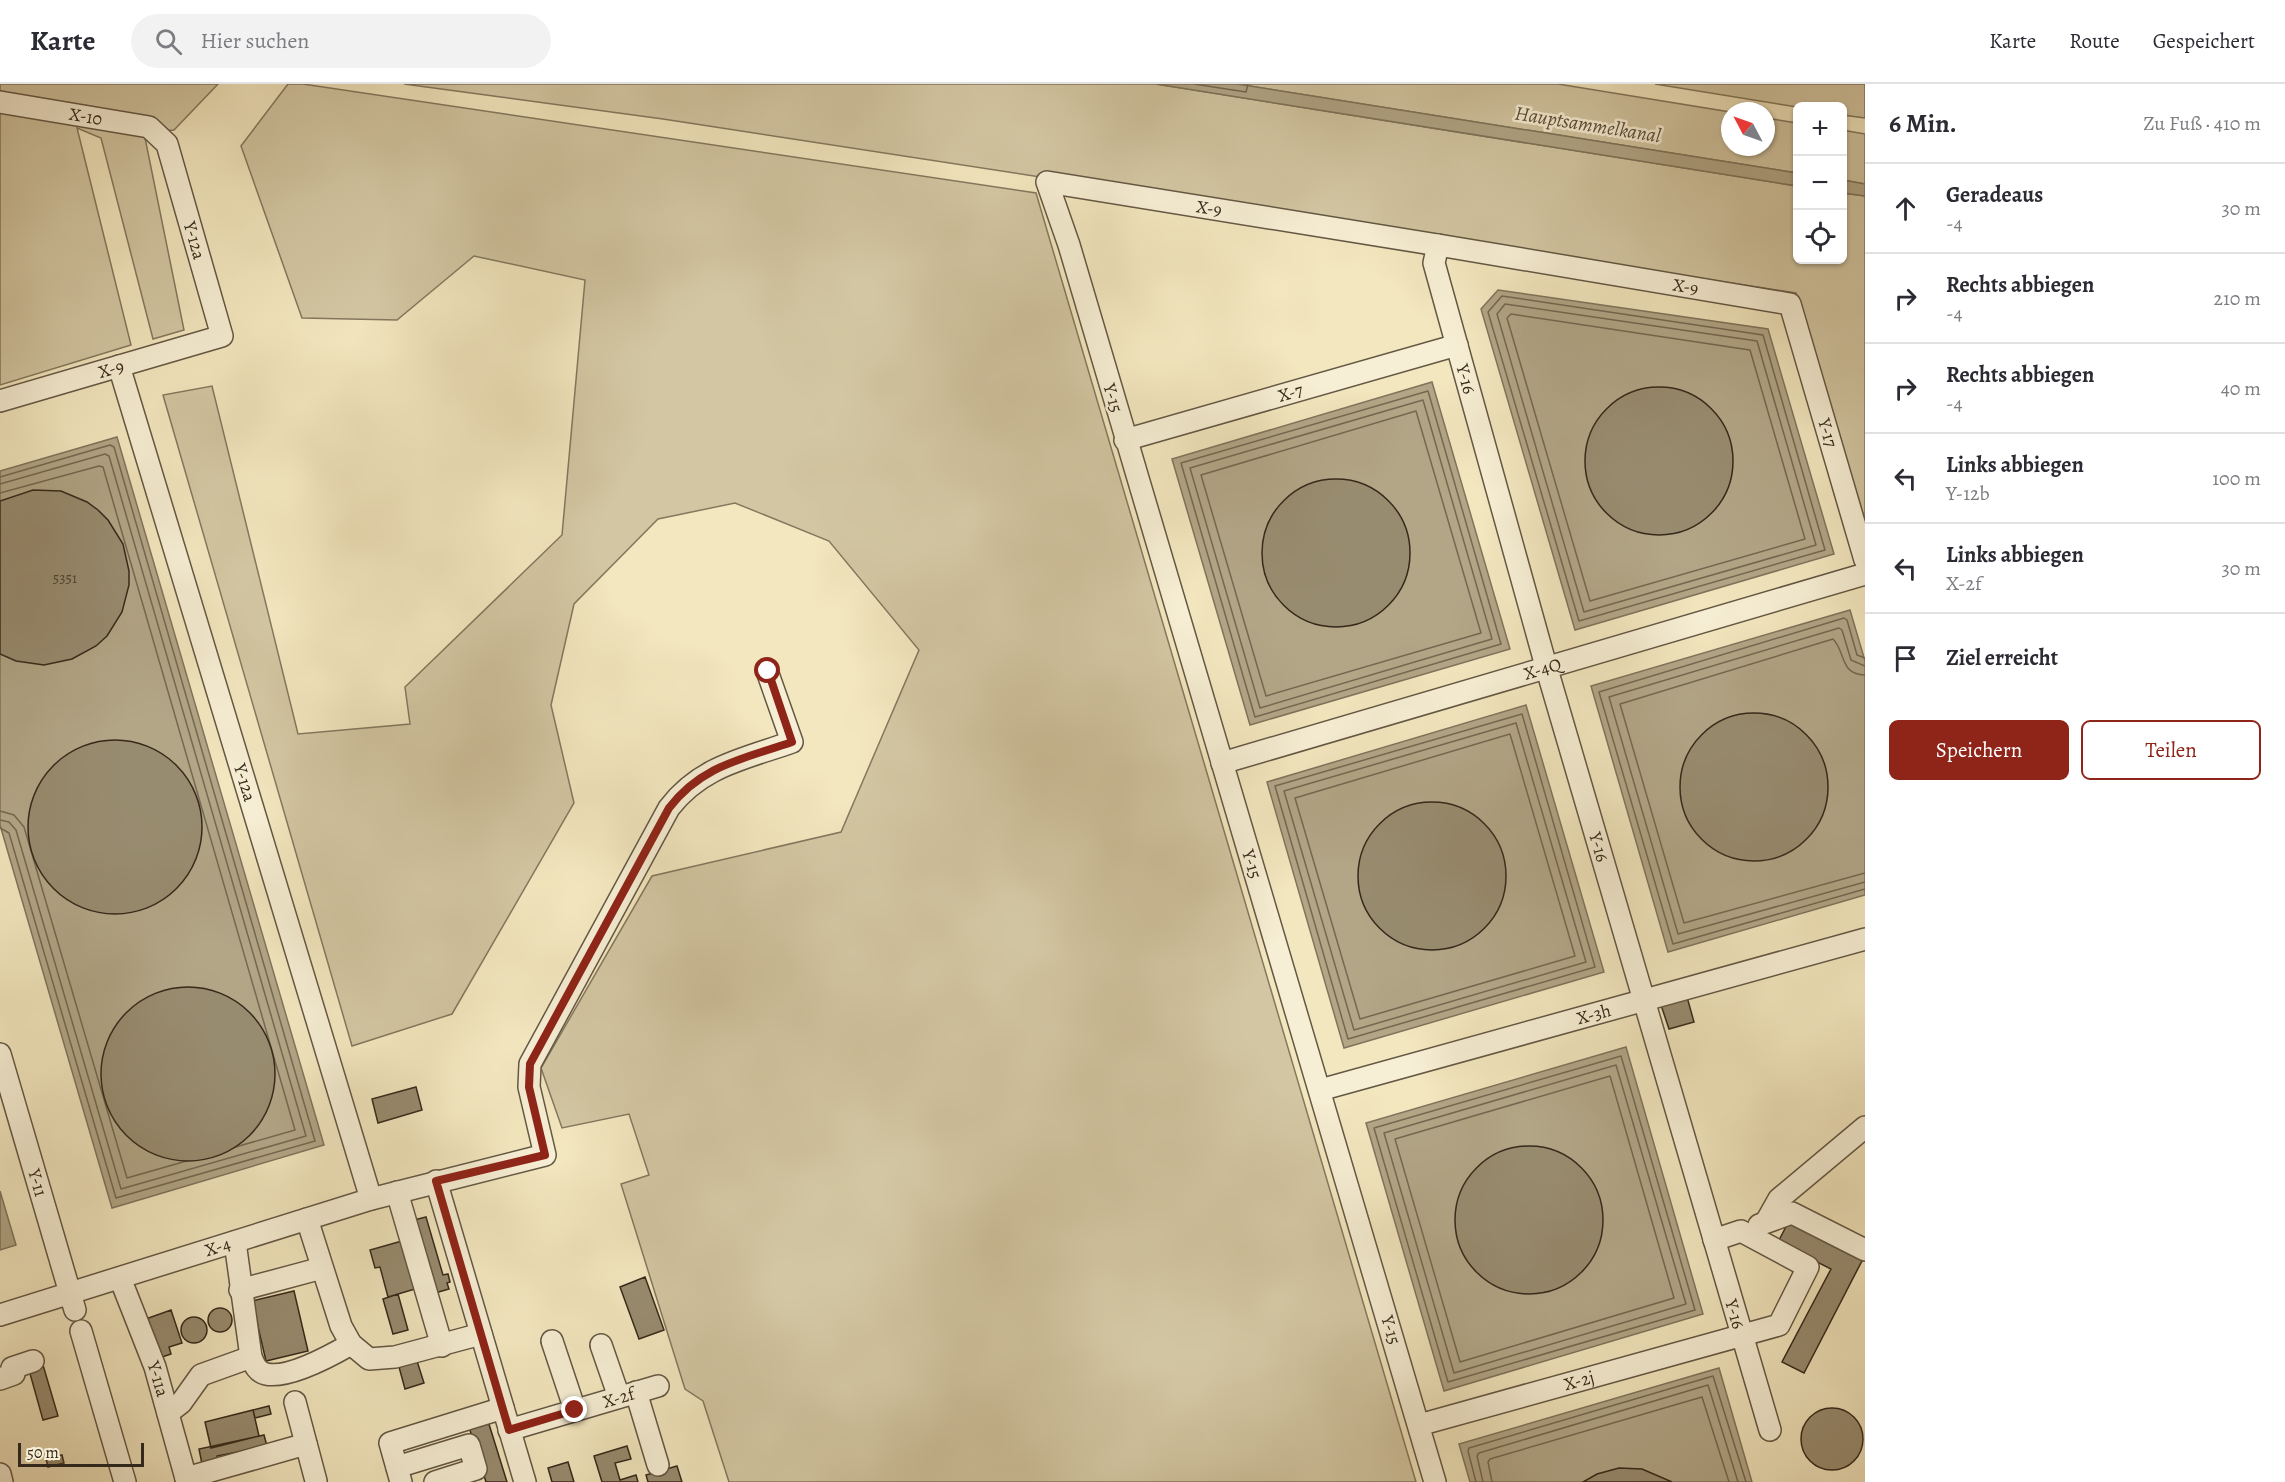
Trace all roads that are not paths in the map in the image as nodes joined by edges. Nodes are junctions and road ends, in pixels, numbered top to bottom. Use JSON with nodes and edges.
{"nodes":[{"id":1,"x":0,"y":102,"type":"edge"},
{"id":2,"x":167,"y":144,"type":"joint"},
{"id":3,"x":1069,"y":245,"type":"joint"},
{"id":4,"x":1436,"y":254,"type":"junction"},
{"id":5,"x":1790,"y":304,"type":"joint"},
{"id":6,"x":222,"y":336,"type":"joint"},
{"id":7,"x":1457,"y":345,"type":"junction"},
{"id":8,"x":119,"y":366,"type":"junction"},
{"id":9,"x":0,"y":402,"type":"edge"},
{"id":10,"x":1125,"y":440,"type":"junction"},
{"id":11,"x":1865,"y":560,"type":"edge"},
{"id":12,"x":1865,"y":574,"type":"edge"},
{"id":13,"x":1546,"y":666,"type":"junction"},
{"id":14,"x":768,"y":671,"type":"dead end"},
{"id":15,"x":1222,"y":763,"type":"junction"},
{"id":16,"x":1865,"y":939,"type":"edge"},
{"id":17,"x":1644,"y":1002,"type":"junction"},
{"id":18,"x":0,"y":1054,"type":"edge"},
{"id":19,"x":1320,"y":1090,"type":"junction"},
{"id":20,"x":1865,"y":1127,"type":"edge"},
{"id":21,"x":436,"y":1181,"type":"junction"},
{"id":22,"x":397,"y":1192,"type":"junction"},
{"id":23,"x":371,"y":1199,"type":"junction"},
{"id":24,"x":307,"y":1219,"type":"junction"},
{"id":25,"x":1766,"y":1222,"type":"junction"},
{"id":26,"x":1741,"y":1231,"type":"junction"},
{"id":27,"x":1714,"y":1240,"type":"junction"},
{"id":28,"x":236,"y":1242,"type":"junction"},
{"id":29,"x":1865,"y":1250,"type":"edge"},
{"id":30,"x":322,"y":1268,"type":"junction"},
{"id":31,"x":120,"y":1278,"type":"junction"},
{"id":32,"x":240,"y":1290,"type":"junction"},
{"id":33,"x":73,"y":1302,"type":"junction"},
{"id":34,"x":0,"y":1315,"type":"edge"},
{"id":35,"x":81,"y":1331,"type":"dead end"},
{"id":36,"x":481,"y":1334,"type":"junction"},
{"id":37,"x":1741,"y":1335,"type":"junction"},
{"id":38,"x":552,"y":1341,"type":"dead end"},
{"id":39,"x":351,"y":1344,"type":"junction"},
{"id":40,"x":601,"y":1345,"type":"dead end"},
{"id":41,"x":442,"y":1346,"type":"junction"},
{"id":42,"x":251,"y":1357,"type":"junction"},
{"id":43,"x":33,"y":1361,"type":"dead end"},
{"id":44,"x":0,"y":1379,"type":"edge"},
{"id":45,"x":658,"y":1386,"type":"dead end"},
{"id":46,"x":627,"y":1395,"type":"junction"},
{"id":47,"x":294,"y":1402,"type":"dead end"},
{"id":48,"x":503,"y":1408,"type":"junction"},
{"id":49,"x":575,"y":1410,"type":"junction"},
{"id":50,"x":168,"y":1413,"type":"junction"},
{"id":51,"x":462,"y":1421,"type":"junction"},
{"id":52,"x":1419,"y":1425,"type":"junction"},
{"id":53,"x":509,"y":1430,"type":"junction"},
{"id":54,"x":1770,"y":1430,"type":"dead end"},
{"id":55,"x":306,"y":1444,"type":"junction"},
{"id":56,"x":469,"y":1445,"type":"junction"},
{"id":57,"x":658,"y":1465,"type":"dead end"},
{"id":58,"x":0,"y":1474,"type":"edge"},
{"id":59,"x":399,"y":1474,"type":"edge"},
{"id":60,"x":186,"y":1480,"type":"edge"},
{"id":61,"x":316,"y":1481,"type":"edge"},
{"id":62,"x":2,"y":1482,"type":"edge"},
{"id":63,"x":125,"y":1482,"type":"edge"},
{"id":64,"x":435,"y":1482,"type":"edge"},
{"id":65,"x":525,"y":1482,"type":"edge"},
{"id":66,"x":1435,"y":1482,"type":"edge"}],
"edges":[{"from":1,"to":2,"type":"street","name":"X-10"},
{"from":2,"to":6,"type":"street","name":"Y-12a"},
{"from":3,"to":4,"type":"street","name":"X-9"},
{"from":3,"to":10,"type":"street","name":"Y-15"},
{"from":4,"to":5,"type":"street","name":"X-9"},
{"from":4,"to":7,"type":"street","name":"Y-16"},
{"from":5,"to":11,"type":"street","name":"Y-17"},
{"from":6,"to":8,"type":"street","name":"X-9"},
{"from":7,"to":10,"type":"street","name":"X-7"},
{"from":7,"to":13,"type":"street","name":"Y-16"},
{"from":8,"to":9,"type":"street","name":"X-9"},
{"from":8,"to":23,"type":"street","name":"Y-12a"},
{"from":10,"to":15,"type":"street","name":"Y-15"},
{"from":12,"to":13,"type":"street","name":"X-4Q"},
{"from":13,"to":15,"type":"street","name":"X-4Q"},
{"from":13,"to":17,"type":"street","name":"Y-16"},
{"from":14,"to":21,"type":"street","name":"X-4"},
{"from":15,"to":19,"type":"street","name":"Y-15"},
{"from":16,"to":17,"type":"street","name":"X-3h"},
{"from":17,"to":19,"type":"street","name":"X-3h"},
{"from":17,"to":27,"type":"street","name":"Y-16"},
{"from":18,"to":33,"type":"street","name":"Y-11"},
{"from":19,"to":52,"type":"street","name":"Y-15"},
{"from":20,"to":25,"type":"street"},
{"from":21,"to":22,"type":"street","name":"X-4"},
{"from":21,"to":36,"type":"street"},
{"from":22,"to":23,"type":"street","name":"X-4"},
{"from":22,"to":41,"type":"street"},
{"from":23,"to":24,"type":"street","name":"X-4"},
{"from":24,"to":28,"type":"street","name":"X-4"},
{"from":24,"to":30,"type":"street"},
{"from":25,"to":26,"type":"street"},
{"from":25,"to":29,"type":"street"},
{"from":26,"to":27,"type":"street"},
{"from":26,"to":37,"type":"street","name":"X-2j"},
{"from":27,"to":37,"type":"street","name":"Y-16"},
{"from":28,"to":31,"type":"street","name":"X-4"},
{"from":28,"to":32,"type":"street"},
{"from":30,"to":32,"type":"street"},
{"from":30,"to":39,"type":"street"},
{"from":31,"to":33,"type":"street","name":"X-4"},
{"from":31,"to":50,"type":"street","name":"Y-11a"},
{"from":32,"to":42,"type":"street"},
{"from":33,"to":34,"type":"street","name":"X-4"},
{"from":35,"to":63,"type":"street"},
{"from":36,"to":41,"type":"street"},
{"from":36,"to":48,"type":"street"},
{"from":37,"to":52,"type":"street","name":"X-2j"},
{"from":37,"to":54,"type":"street","name":"Y-16"},
{"from":38,"to":49,"type":"street"},
{"from":39,"to":41,"type":"street"},
{"from":39,"to":42,"type":"street"},
{"from":40,"to":46,"type":"street"},
{"from":42,"to":50,"type":"street"},
{"from":43,"to":44,"type":"street"},
{"from":45,"to":46,"type":"street","name":"X-2f"},
{"from":46,"to":49,"type":"street","name":"X-2f"},
{"from":46,"to":57,"type":"street"},
{"from":47,"to":55,"type":"street"},
{"from":48,"to":51,"type":"street"},
{"from":48,"to":53,"type":"street"},
{"from":49,"to":53,"type":"street","name":"X-2f"},
{"from":50,"to":60,"type":"street","name":"Y-11a"},
{"from":51,"to":56,"type":"street"},
{"from":51,"to":59,"type":"street"},
{"from":52,"to":66,"type":"street","name":"Y-15"},
{"from":53,"to":65,"type":"street"},
{"from":55,"to":60,"type":"street"},
{"from":55,"to":61,"type":"street"},
{"from":56,"to":59,"type":"street"},
{"from":56,"to":64,"type":"street"},
{"from":58,"to":62,"type":"street"}]}
